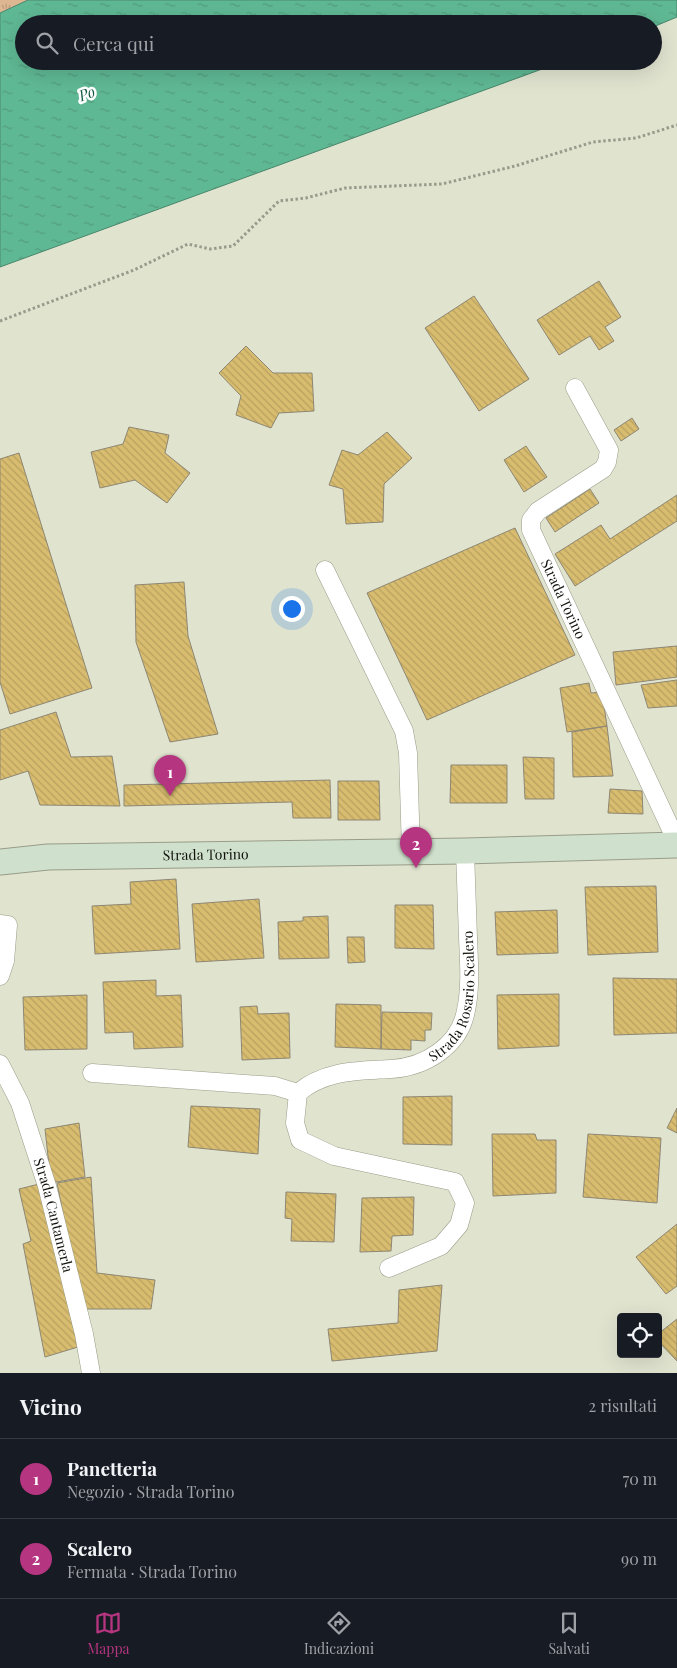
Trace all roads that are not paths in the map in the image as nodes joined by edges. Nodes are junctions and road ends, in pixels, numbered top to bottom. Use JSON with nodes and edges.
{"nodes":[{"id":1,"x":575,"y":388,"type":"dead end"},
{"id":2,"x":326,"y":570,"type":"dead end"},
{"id":3,"x":677,"y":843,"type":"edge"},
{"id":4,"x":465,"y":851,"type":"junction"},
{"id":5,"x":411,"y":852,"type":"junction"},
{"id":6,"x":0,"y":862,"type":"edge"},
{"id":7,"x":0,"y":924,"type":"edge"},
{"id":8,"x":0,"y":976,"type":"edge"},
{"id":9,"x":0,"y":1064,"type":"edge"},
{"id":10,"x":92,"y":1073,"type":"dead end"},
{"id":11,"x":298,"y":1093,"type":"junction"},
{"id":12,"x":389,"y":1268,"type":"dead end"},
{"id":13,"x":91,"y":1373,"type":"edge"}],
"edges":[{"from":1,"to":3,"type":"street","name":"Strada Torino"},
{"from":2,"to":5,"type":"street"},
{"from":3,"to":4,"type":"main road","name":"Strada Torino"},
{"from":4,"to":5,"type":"main road","name":"Strada Torino"},
{"from":4,"to":11,"type":"street","name":"Strada Rosario Scalero"},
{"from":5,"to":6,"type":"main road","name":"Strada Torino"},
{"from":7,"to":8,"type":"street"},
{"from":9,"to":13,"type":"street","name":"Strada Cantamerla"},
{"from":10,"to":11,"type":"street"},
{"from":11,"to":12,"type":"street"}]}
